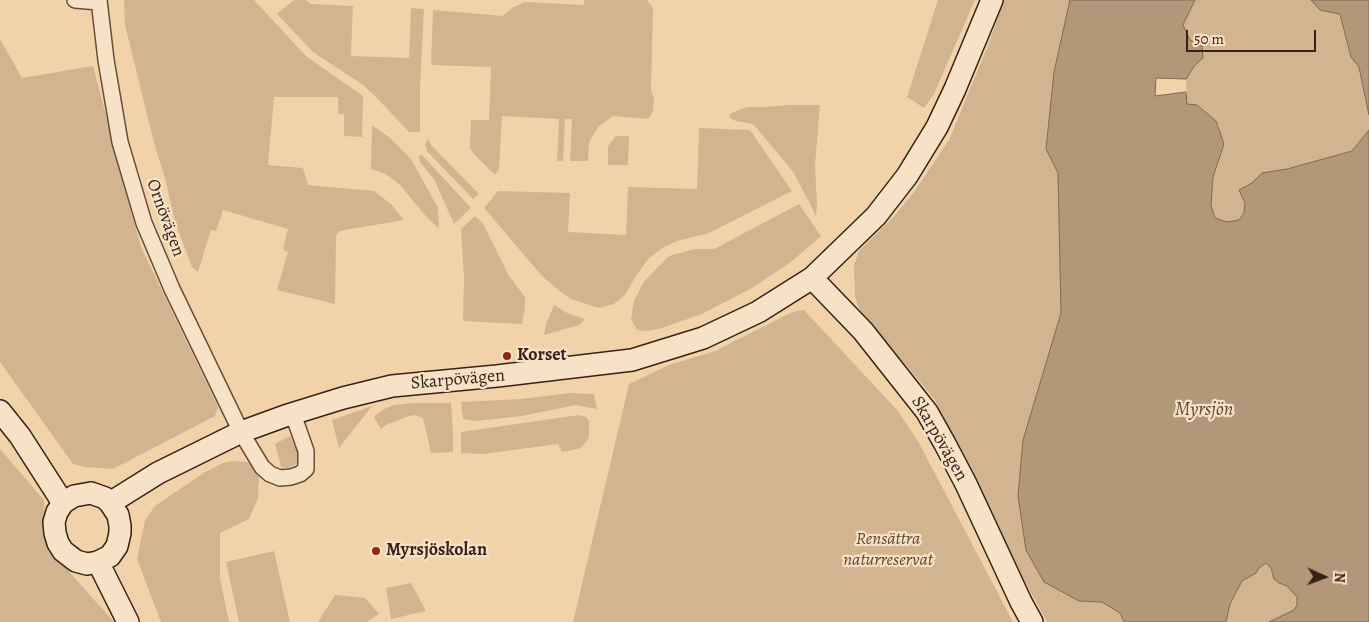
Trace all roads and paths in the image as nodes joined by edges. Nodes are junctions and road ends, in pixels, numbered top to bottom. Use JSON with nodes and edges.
{"nodes":[{"id":1,"x":75,"y":0,"type":"edge"},
{"id":2,"x":992,"y":0,"type":"edge"},
{"id":3,"x":99,"y":1,"type":"edge"},
{"id":4,"x":812,"y":278,"type":"junction"},
{"id":5,"x":0,"y":411,"type":"edge"},
{"id":6,"x":293,"y":414,"type":"junction"},
{"id":7,"x":241,"y":432,"type":"junction"},
{"id":8,"x":63,"y":503,"type":"junction"},
{"id":9,"x":110,"y":503,"type":"junction"},
{"id":10,"x":98,"y":562,"type":"junction"},
{"id":11,"x":128,"y":622,"type":"edge"},
{"id":12,"x":1032,"y":622,"type":"edge"}],
"edges":[{"from":1,"to":3,"type":"street","name":"Ornövägen"},
{"from":2,"to":4,"type":"street","name":"Skarpövägen"},
{"from":3,"to":7,"type":"street","name":"Ornövägen"},
{"from":4,"to":6,"type":"street","name":"Skarpövägen"},
{"from":4,"to":12,"type":"street","name":"Skarpövägen"},
{"from":5,"to":8,"type":"street"},
{"from":6,"to":7,"type":"street","name":"Skarpövägen"},
{"from":6,"to":7,"type":"street","name":"Ornövägen"},
{"from":7,"to":9,"type":"street","name":"Skarpövägen"},
{"from":8,"to":9,"type":"street"},
{"from":8,"to":10,"type":"street"},
{"from":9,"to":10,"type":"street"},
{"from":10,"to":11,"type":"street"}]}
